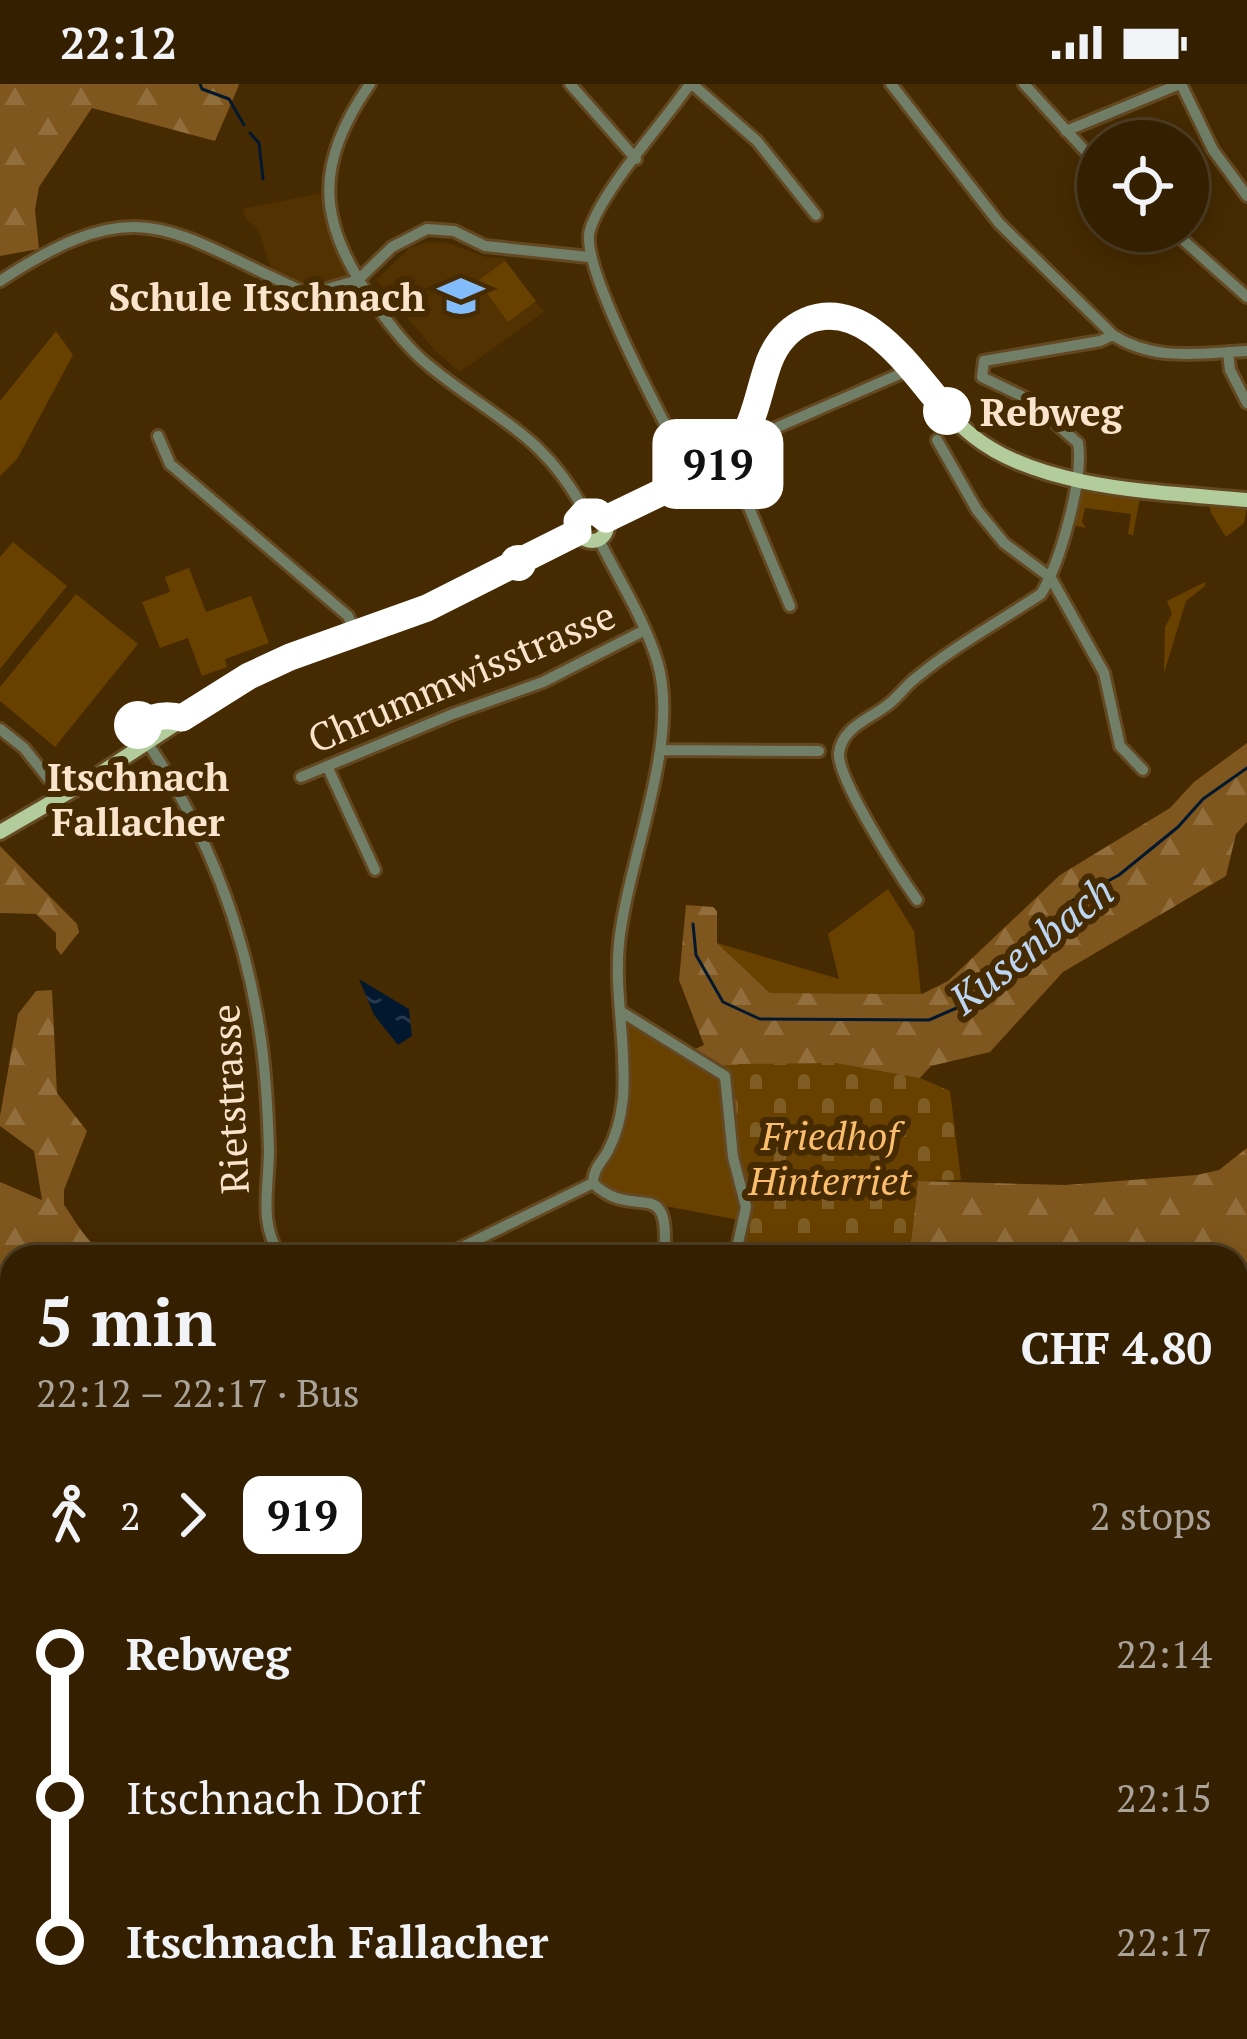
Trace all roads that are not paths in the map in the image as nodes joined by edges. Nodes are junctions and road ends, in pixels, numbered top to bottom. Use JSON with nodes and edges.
{"nodes":[{"id":1,"x":370,"y":84,"type":"edge"},
{"id":2,"x":571,"y":84,"type":"edge"},
{"id":3,"x":691,"y":84,"type":"edge"},
{"id":4,"x":891,"y":84,"type":"edge"},
{"id":5,"x":1024,"y":84,"type":"edge"},
{"id":6,"x":1180,"y":84,"type":"edge"},
{"id":7,"x":1066,"y":131,"type":"junction"},
{"id":8,"x":1077,"y":143,"type":"edge"},
{"id":9,"x":636,"y":159,"type":"junction"},
{"id":10,"x":1247,"y":196,"type":"edge"},
{"id":11,"x":816,"y":215,"type":"dead end"},
{"id":12,"x":1197,"y":252,"type":"edge"},
{"id":13,"x":589,"y":257,"type":"junction"},
{"id":14,"x":358,"y":280,"type":"junction"},
{"id":15,"x":0,"y":281,"type":"edge"},
{"id":16,"x":1247,"y":297,"type":"edge"},
{"id":17,"x":1113,"y":334,"type":"junction"},
{"id":18,"x":1247,"y":351,"type":"edge"},
{"id":19,"x":1228,"y":352,"type":"junction"},
{"id":20,"x":909,"y":370,"type":"junction"},
{"id":21,"x":1247,"y":403,"type":"edge"},
{"id":22,"x":748,"y":433,"type":"junction"},
{"id":23,"x":158,"y":436,"type":"dead end"},
{"id":24,"x":937,"y":440,"type":"dead end"},
{"id":25,"x":728,"y":458,"type":"junction"},
{"id":26,"x":693,"y":478,"type":"junction"},
{"id":27,"x":1076,"y":480,"type":"junction"},
{"id":28,"x":1247,"y":500,"type":"edge"},
{"id":29,"x":585,"y":512,"type":"junction"},
{"id":30,"x":606,"y":519,"type":"junction"},
{"id":31,"x":578,"y":532,"type":"junction"},
{"id":32,"x":599,"y":540,"type":"junction"},
{"id":33,"x":1051,"y":578,"type":"junction"},
{"id":34,"x":790,"y":606,"type":"dead end"},
{"id":35,"x":645,"y":630,"type":"junction"},
{"id":36,"x":356,"y":634,"type":"junction"},
{"id":37,"x":0,"y":729,"type":"edge"},
{"id":38,"x":147,"y":742,"type":"junction"},
{"id":39,"x":660,"y":750,"type":"junction"},
{"id":40,"x":819,"y":751,"type":"dead end"},
{"id":41,"x":327,"y":766,"type":"junction"},
{"id":42,"x":1143,"y":770,"type":"dead end"},
{"id":43,"x":301,"y":777,"type":"dead end"},
{"id":44,"x":63,"y":797,"type":"junction"},
{"id":45,"x":0,"y":832,"type":"edge"},
{"id":46,"x":375,"y":869,"type":"dead end"},
{"id":47,"x":917,"y":900,"type":"dead end"},
{"id":48,"x":620,"y":1011,"type":"junction"},
{"id":49,"x":593,"y":1183,"type":"junction"},
{"id":50,"x":275,"y":1245,"type":"edge"},
{"id":51,"x":466,"y":1245,"type":"edge"},
{"id":52,"x":665,"y":1245,"type":"edge"},
{"id":53,"x":738,"y":1245,"type":"edge"}],
"edges":[{"from":1,"to":14,"type":"street"},
{"from":2,"to":9,"type":"street"},
{"from":3,"to":9,"type":"street"},
{"from":3,"to":11,"type":"street"},
{"from":4,"to":17,"type":"street"},
{"from":5,"to":7,"type":"street"},
{"from":6,"to":7,"type":"street"},
{"from":6,"to":10,"type":"street"},
{"from":7,"to":8,"type":"street"},
{"from":9,"to":13,"type":"street"},
{"from":12,"to":16,"type":"street"},
{"from":13,"to":14,"type":"street"},
{"from":13,"to":26,"type":"street"},
{"from":14,"to":15,"type":"street"},
{"from":14,"to":29,"type":"street"},
{"from":17,"to":19,"type":"street"},
{"from":17,"to":27,"type":"street"},
{"from":18,"to":19,"type":"street"},
{"from":19,"to":21,"type":"street"},
{"from":20,"to":22,"type":"street"},
{"from":20,"to":22,"type":"main road"},
{"from":20,"to":27,"type":"main road"},
{"from":22,"to":25,"type":"main road"},
{"from":23,"to":36,"type":"street"},
{"from":24,"to":33,"type":"street"},
{"from":25,"to":26,"type":"main road"},
{"from":25,"to":34,"type":"street"},
{"from":26,"to":30,"type":"main road"},
{"from":27,"to":28,"type":"main road"},
{"from":27,"to":33,"type":"street"},
{"from":29,"to":30,"type":"main road"},
{"from":29,"to":31,"type":"main road"},
{"from":30,"to":32,"type":"main road"},
{"from":31,"to":32,"type":"main road"},
{"from":31,"to":36,"type":"main road"},
{"from":32,"to":35,"type":"street"},
{"from":33,"to":42,"type":"street"},
{"from":33,"to":47,"type":"street"},
{"from":35,"to":39,"type":"street"},
{"from":35,"to":41,"type":"street","name":"Chrummwisstrasse"},
{"from":36,"to":38,"type":"main road"},
{"from":37,"to":44,"type":"street"},
{"from":38,"to":44,"type":"main road"},
{"from":38,"to":50,"type":"street","name":"Rietstrasse"},
{"from":39,"to":40,"type":"street"},
{"from":39,"to":48,"type":"street"},
{"from":41,"to":43,"type":"street","name":"Chrummwisstrasse"},
{"from":41,"to":46,"type":"street"},
{"from":44,"to":45,"type":"main road"},
{"from":48,"to":49,"type":"street"},
{"from":48,"to":53,"type":"street"},
{"from":49,"to":51,"type":"street"},
{"from":49,"to":52,"type":"street"}]}
